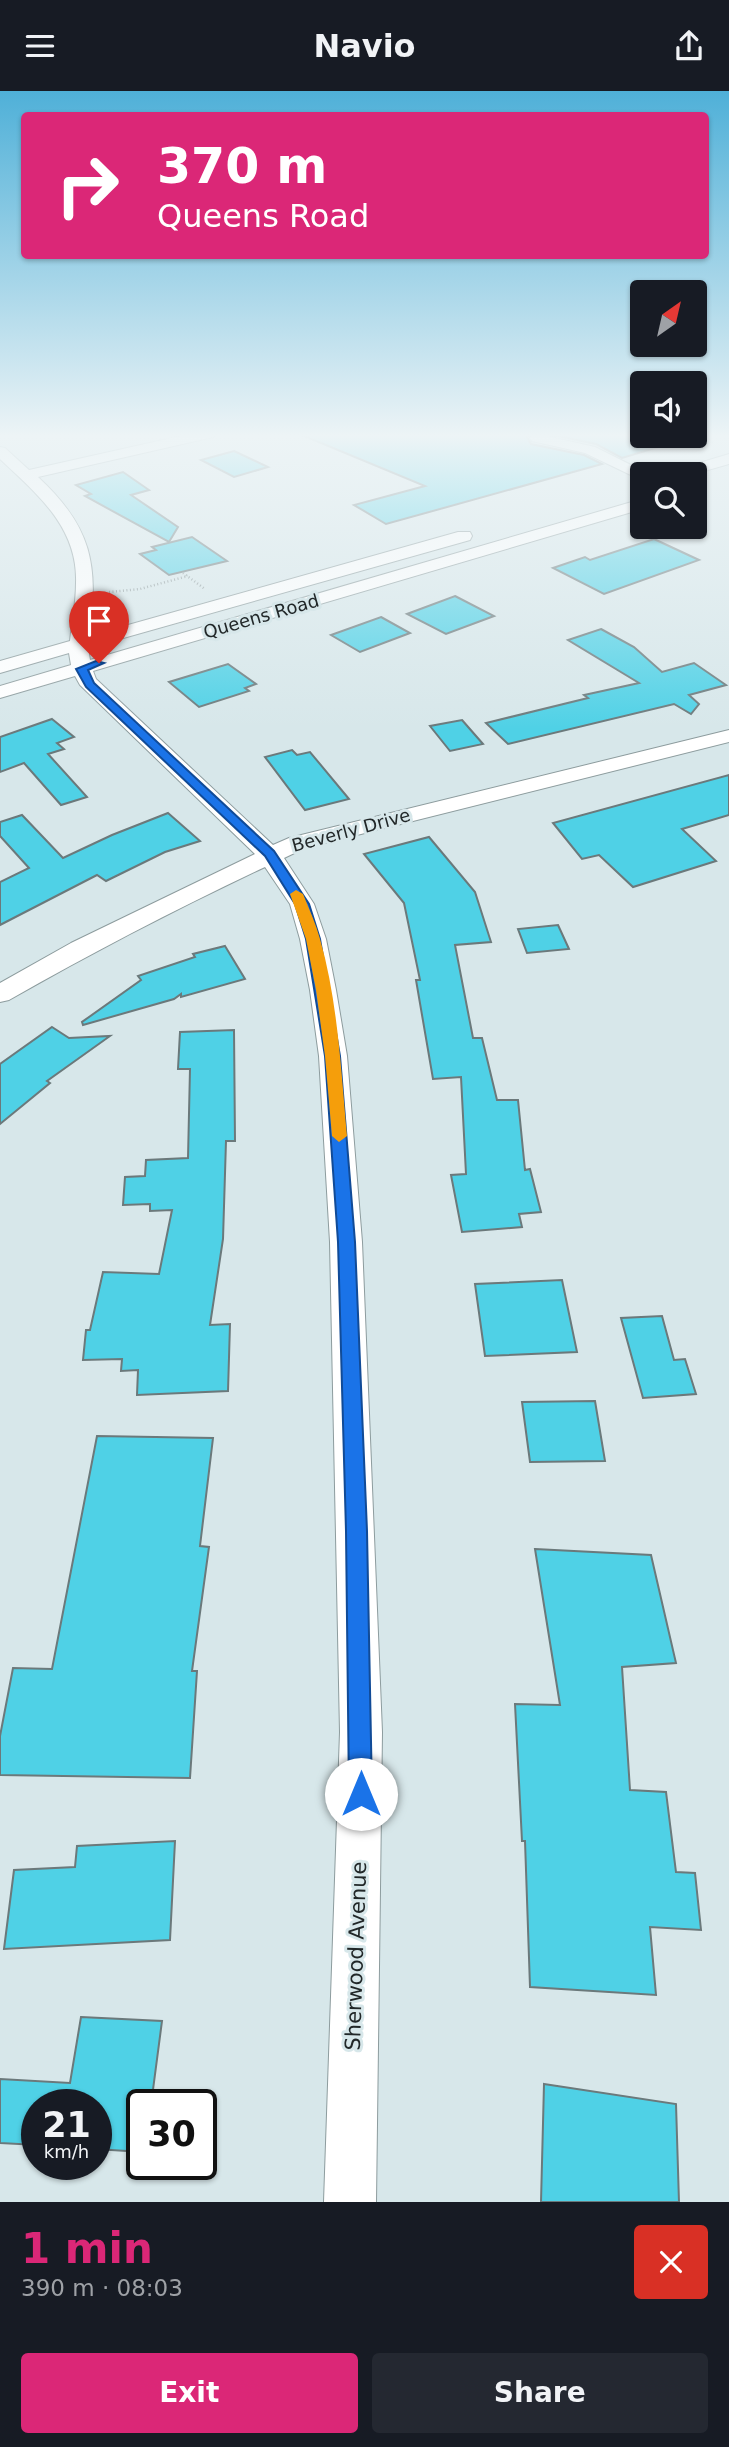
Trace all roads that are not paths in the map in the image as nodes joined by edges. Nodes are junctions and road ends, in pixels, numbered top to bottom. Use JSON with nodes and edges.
{"nodes":[{"id":1,"x":76,"y":532,"type":"edge"},
{"id":2,"x":476,"y":532,"type":"edge"},
{"id":3,"x":549,"y":532,"type":"edge"},
{"id":4,"x":438,"y":543,"type":"junction"},
{"id":5,"x":463,"y":557,"type":"junction"},
{"id":6,"x":80,"y":657,"type":"junction"},
{"id":7,"x":0,"y":667,"type":"edge"},
{"id":8,"x":0,"y":692,"type":"edge"},
{"id":9,"x":729,"y":736,"type":"edge"},
{"id":10,"x":269,"y":854,"type":"junction"},
{"id":11,"x":0,"y":994,"type":"edge"},
{"id":12,"x":350,"y":2202,"type":"edge"}],
"edges":[{"from":1,"to":6,"type":"street"},
{"from":2,"to":4,"type":"street","name":"Queens Road"},
{"from":3,"to":5,"type":"street","name":"Queens Road"},
{"from":4,"to":5,"type":"street"},
{"from":4,"to":6,"type":"street","name":"Queens Road"},
{"from":5,"to":6,"type":"street","name":"Queens Road"},
{"from":6,"to":7,"type":"street","name":"Queens Road"},
{"from":6,"to":8,"type":"street","name":"Queens Road"},
{"from":6,"to":10,"type":"street","name":"Sherwood Avenue"},
{"from":9,"to":10,"type":"street","name":"Beverly Drive"},
{"from":10,"to":11,"type":"street","name":"Beverly Drive"},
{"from":10,"to":12,"type":"street","name":"Sherwood Avenue"}]}
